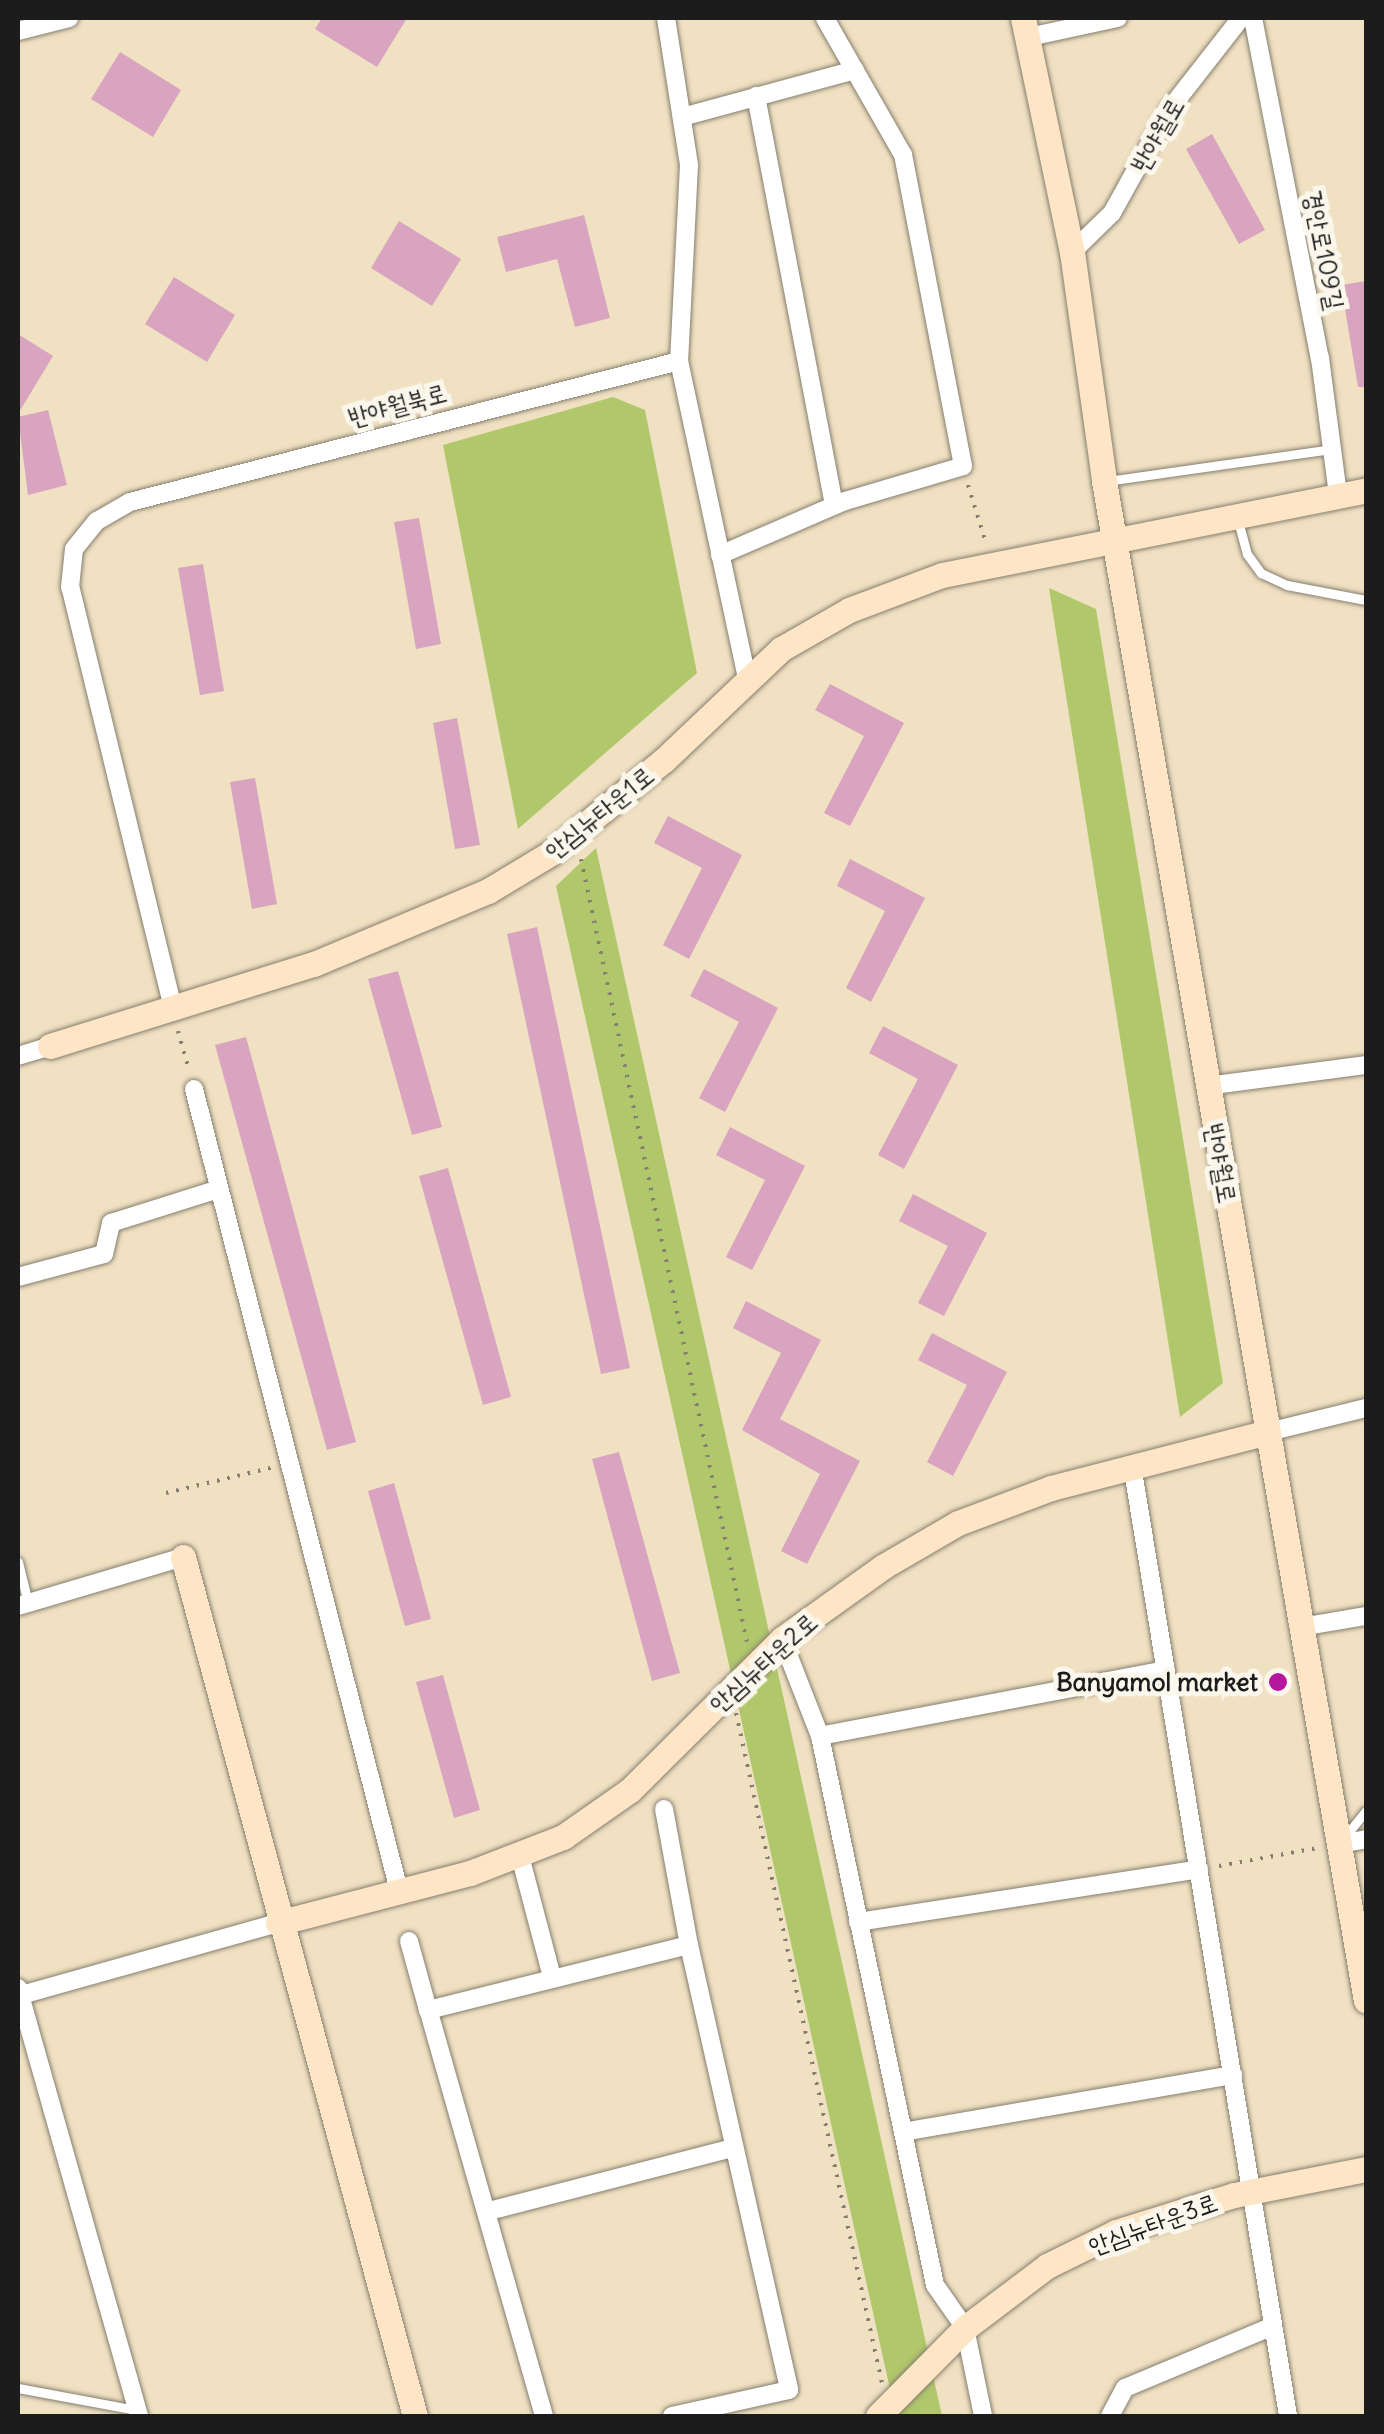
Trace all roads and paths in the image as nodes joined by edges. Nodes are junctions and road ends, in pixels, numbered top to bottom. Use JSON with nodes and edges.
{"nodes":[{"id":1,"x":69,"y":18,"type":"edge"},
{"id":2,"x":666,"y":18,"type":"edge"},
{"id":3,"x":826,"y":18,"type":"edge"},
{"id":4,"x":1118,"y":18,"type":"edge"},
{"id":5,"x":1241,"y":18,"type":"edge"},
{"id":6,"x":1253,"y":18,"type":"edge"},
{"id":7,"x":1026,"y":27,"type":"edge"},
{"id":8,"x":18,"y":31,"type":"edge"},
{"id":9,"x":855,"y":70,"type":"junction"},
{"id":10,"x":756,"y":96,"type":"junction"},
{"id":11,"x":682,"y":117,"type":"junction"},
{"id":12,"x":1072,"y":252,"type":"junction"},
{"id":13,"x":679,"y":361,"type":"junction"},
{"id":14,"x":1332,"y":450,"type":"junction"},
{"id":15,"x":962,"y":466,"type":"junction"},
{"id":16,"x":1104,"y":481,"type":"junction"},
{"id":17,"x":1366,"y":490,"type":"edge"},
{"id":18,"x":1338,"y":494,"type":"junction"},
{"id":19,"x":834,"y":506,"type":"junction"},
{"id":20,"x":1236,"y":512,"type":"junction"},
{"id":21,"x":1116,"y":540,"type":"junction"},
{"id":22,"x":720,"y":555,"type":"junction"},
{"id":23,"x":992,"y":565,"type":"junction"},
{"id":24,"x":1366,"y":600,"type":"edge"},
{"id":25,"x":747,"y":678,"type":"junction"},
{"id":26,"x":576,"y":833,"type":"junction"},
{"id":27,"x":172,"y":1008,"type":"junction"},
{"id":28,"x":50,"y":1046,"type":"joint"},
{"id":29,"x":18,"y":1056,"type":"edge"},
{"id":30,"x":1366,"y":1065,"type":"edge"},
{"id":31,"x":1207,"y":1086,"type":"junction"},
{"id":32,"x":194,"y":1089,"type":"joint"},
{"id":33,"x":219,"y":1189,"type":"junction"},
{"id":34,"x":18,"y":1277,"type":"edge"},
{"id":35,"x":1366,"y":1408,"type":"edge"},
{"id":36,"x":1268,"y":1432,"type":"junction"},
{"id":37,"x":290,"y":1463,"type":"junction"},
{"id":38,"x":1132,"y":1465,"type":"junction"},
{"id":39,"x":166,"y":1494,"type":"dead end"},
{"id":40,"x":183,"y":1556,"type":"joint"},
{"id":41,"x":18,"y":1562,"type":"edge"},
{"id":42,"x":23,"y":1605,"type":"edge"},
{"id":43,"x":1366,"y":1616,"type":"edge"},
{"id":44,"x":1302,"y":1627,"type":"junction"},
{"id":45,"x":782,"y":1639,"type":"junction"},
{"id":46,"x":748,"y":1646,"type":"dead end"},
{"id":47,"x":1166,"y":1670,"type":"junction"},
{"id":48,"x":746,"y":1702,"type":"dead end"},
{"id":49,"x":820,"y":1736,"type":"junction"},
{"id":50,"x":664,"y":1808,"type":"dead end"},
{"id":51,"x":1366,"y":1810,"type":"edge"},
{"id":52,"x":1366,"y":1839,"type":"edge"},
{"id":53,"x":1339,"y":1844,"type":"junction"},
{"id":54,"x":520,"y":1856,"type":"junction"},
{"id":55,"x":1199,"y":1869,"type":"junction"},
{"id":56,"x":399,"y":1890,"type":"junction"},
{"id":57,"x":858,"y":1922,"type":"junction"},
{"id":58,"x":278,"y":1923,"type":"junction"},
{"id":59,"x":409,"y":1942,"type":"dead end"},
{"id":60,"x":689,"y":1945,"type":"junction"},
{"id":61,"x":552,"y":1976,"type":"junction"},
{"id":62,"x":18,"y":1993,"type":"edge"},
{"id":63,"x":1366,"y":2000,"type":"edge"},
{"id":64,"x":428,"y":2010,"type":"junction"},
{"id":65,"x":1234,"y":2076,"type":"junction"},
{"id":66,"x":908,"y":2132,"type":"junction"},
{"id":67,"x":732,"y":2148,"type":"junction"},
{"id":68,"x":1366,"y":2169,"type":"edge"},
{"id":69,"x":1253,"y":2191,"type":"junction"},
{"id":70,"x":489,"y":2211,"type":"junction"},
{"id":71,"x":1271,"y":2327,"type":"junction"},
{"id":72,"x":965,"y":2328,"type":"junction"},
{"id":73,"x":18,"y":2388,"type":"edge"},
{"id":74,"x":883,"y":2412,"type":"edge"},
{"id":75,"x":138,"y":2413,"type":"edge"},
{"id":76,"x":415,"y":2416,"type":"edge"},
{"id":77,"x":544,"y":2416,"type":"edge"},
{"id":78,"x":672,"y":2416,"type":"edge"},
{"id":79,"x":984,"y":2416,"type":"edge"},
{"id":80,"x":1110,"y":2416,"type":"edge"},
{"id":81,"x":1288,"y":2416,"type":"edge"}],
"edges":[{"from":1,"to":8,"type":"street"},
{"from":2,"to":11,"type":"street"},
{"from":3,"to":9,"type":"street"},
{"from":4,"to":7,"type":"street"},
{"from":5,"to":12,"type":"street","name":"반야월로"},
{"from":6,"to":14,"type":"street","name":"경안로109길"},
{"from":7,"to":12,"type":"street","name":"반야월로"},
{"from":9,"to":10,"type":"street"},
{"from":9,"to":15,"type":"street"},
{"from":10,"to":11,"type":"street"},
{"from":10,"to":19,"type":"street"},
{"from":11,"to":13,"type":"street"},
{"from":12,"to":16,"type":"street","name":"반야월로"},
{"from":13,"to":22,"type":"street"},
{"from":13,"to":27,"type":"street","name":"반야월북로"},
{"from":14,"to":16,"type":"lane"},
{"from":14,"to":18,"type":"street","name":"경안로109길"},
{"from":15,"to":19,"type":"street"},
{"from":15,"to":23,"type":"path"},
{"from":16,"to":21,"type":"street","name":"반야월로"},
{"from":17,"to":18,"type":"street","name":"안심뉴타운1로"},
{"from":18,"to":20,"type":"street","name":"안심뉴타운1로"},
{"from":19,"to":22,"type":"street"},
{"from":20,"to":21,"type":"street","name":"안심뉴타운1로"},
{"from":20,"to":24,"type":"lane"},
{"from":21,"to":23,"type":"street","name":"안심뉴타운1로"},
{"from":21,"to":31,"type":"street","name":"반야월로"},
{"from":22,"to":25,"type":"street"},
{"from":23,"to":25,"type":"street","name":"안심뉴타운1로"},
{"from":25,"to":26,"type":"street","name":"안심뉴타운1로"},
{"from":26,"to":27,"type":"street","name":"안심뉴타운1로"},
{"from":26,"to":46,"type":"path"},
{"from":27,"to":28,"type":"street","name":"안심뉴타운1로"},
{"from":27,"to":32,"type":"path"},
{"from":28,"to":29,"type":"street"},
{"from":30,"to":31,"type":"street"},
{"from":31,"to":36,"type":"street","name":"반야월로"},
{"from":32,"to":33,"type":"street"},
{"from":33,"to":34,"type":"street"},
{"from":33,"to":37,"type":"street"},
{"from":35,"to":36,"type":"street"},
{"from":36,"to":38,"type":"street","name":"안심뉴타운2로"},
{"from":36,"to":44,"type":"street","name":"반야월로"},
{"from":37,"to":39,"type":"path"},
{"from":37,"to":56,"type":"street"},
{"from":38,"to":45,"type":"street","name":"안심뉴타운2로"},
{"from":38,"to":47,"type":"street"},
{"from":40,"to":42,"type":"street"},
{"from":40,"to":58,"type":"street"},
{"from":41,"to":42,"type":"lane"},
{"from":43,"to":44,"type":"street"},
{"from":44,"to":53,"type":"street","name":"반야월로"},
{"from":45,"to":49,"type":"street"},
{"from":45,"to":54,"type":"street","name":"안심뉴타운2로"},
{"from":47,"to":49,"type":"street"},
{"from":47,"to":55,"type":"street"},
{"from":48,"to":74,"type":"path"},
{"from":49,"to":57,"type":"street"},
{"from":50,"to":60,"type":"street"},
{"from":51,"to":53,"type":"lane"},
{"from":52,"to":53,"type":"street"},
{"from":53,"to":55,"type":"path"},
{"from":53,"to":63,"type":"street","name":"반야월로"},
{"from":54,"to":56,"type":"street","name":"안심뉴타운2로"},
{"from":54,"to":61,"type":"street"},
{"from":55,"to":57,"type":"street"},
{"from":55,"to":65,"type":"street"},
{"from":56,"to":58,"type":"street","name":"안심뉴타운2로"},
{"from":57,"to":66,"type":"street"},
{"from":58,"to":62,"type":"street"},
{"from":58,"to":76,"type":"street"},
{"from":59,"to":64,"type":"street"},
{"from":60,"to":61,"type":"street"},
{"from":60,"to":67,"type":"street"},
{"from":61,"to":64,"type":"street"},
{"from":62,"to":75,"type":"street"},
{"from":64,"to":70,"type":"street"},
{"from":65,"to":66,"type":"street"},
{"from":65,"to":69,"type":"street"},
{"from":66,"to":72,"type":"street"},
{"from":67,"to":70,"type":"street"},
{"from":67,"to":78,"type":"street"},
{"from":68,"to":69,"type":"street","name":"안심뉴타운3로"},
{"from":69,"to":71,"type":"street"},
{"from":69,"to":72,"type":"street","name":"안심뉴타운3로"},
{"from":70,"to":77,"type":"street"},
{"from":71,"to":80,"type":"street"},
{"from":71,"to":81,"type":"street"},
{"from":72,"to":74,"type":"street","name":"안심뉴타운3로"},
{"from":72,"to":79,"type":"street"},
{"from":73,"to":75,"type":"lane"}]}
